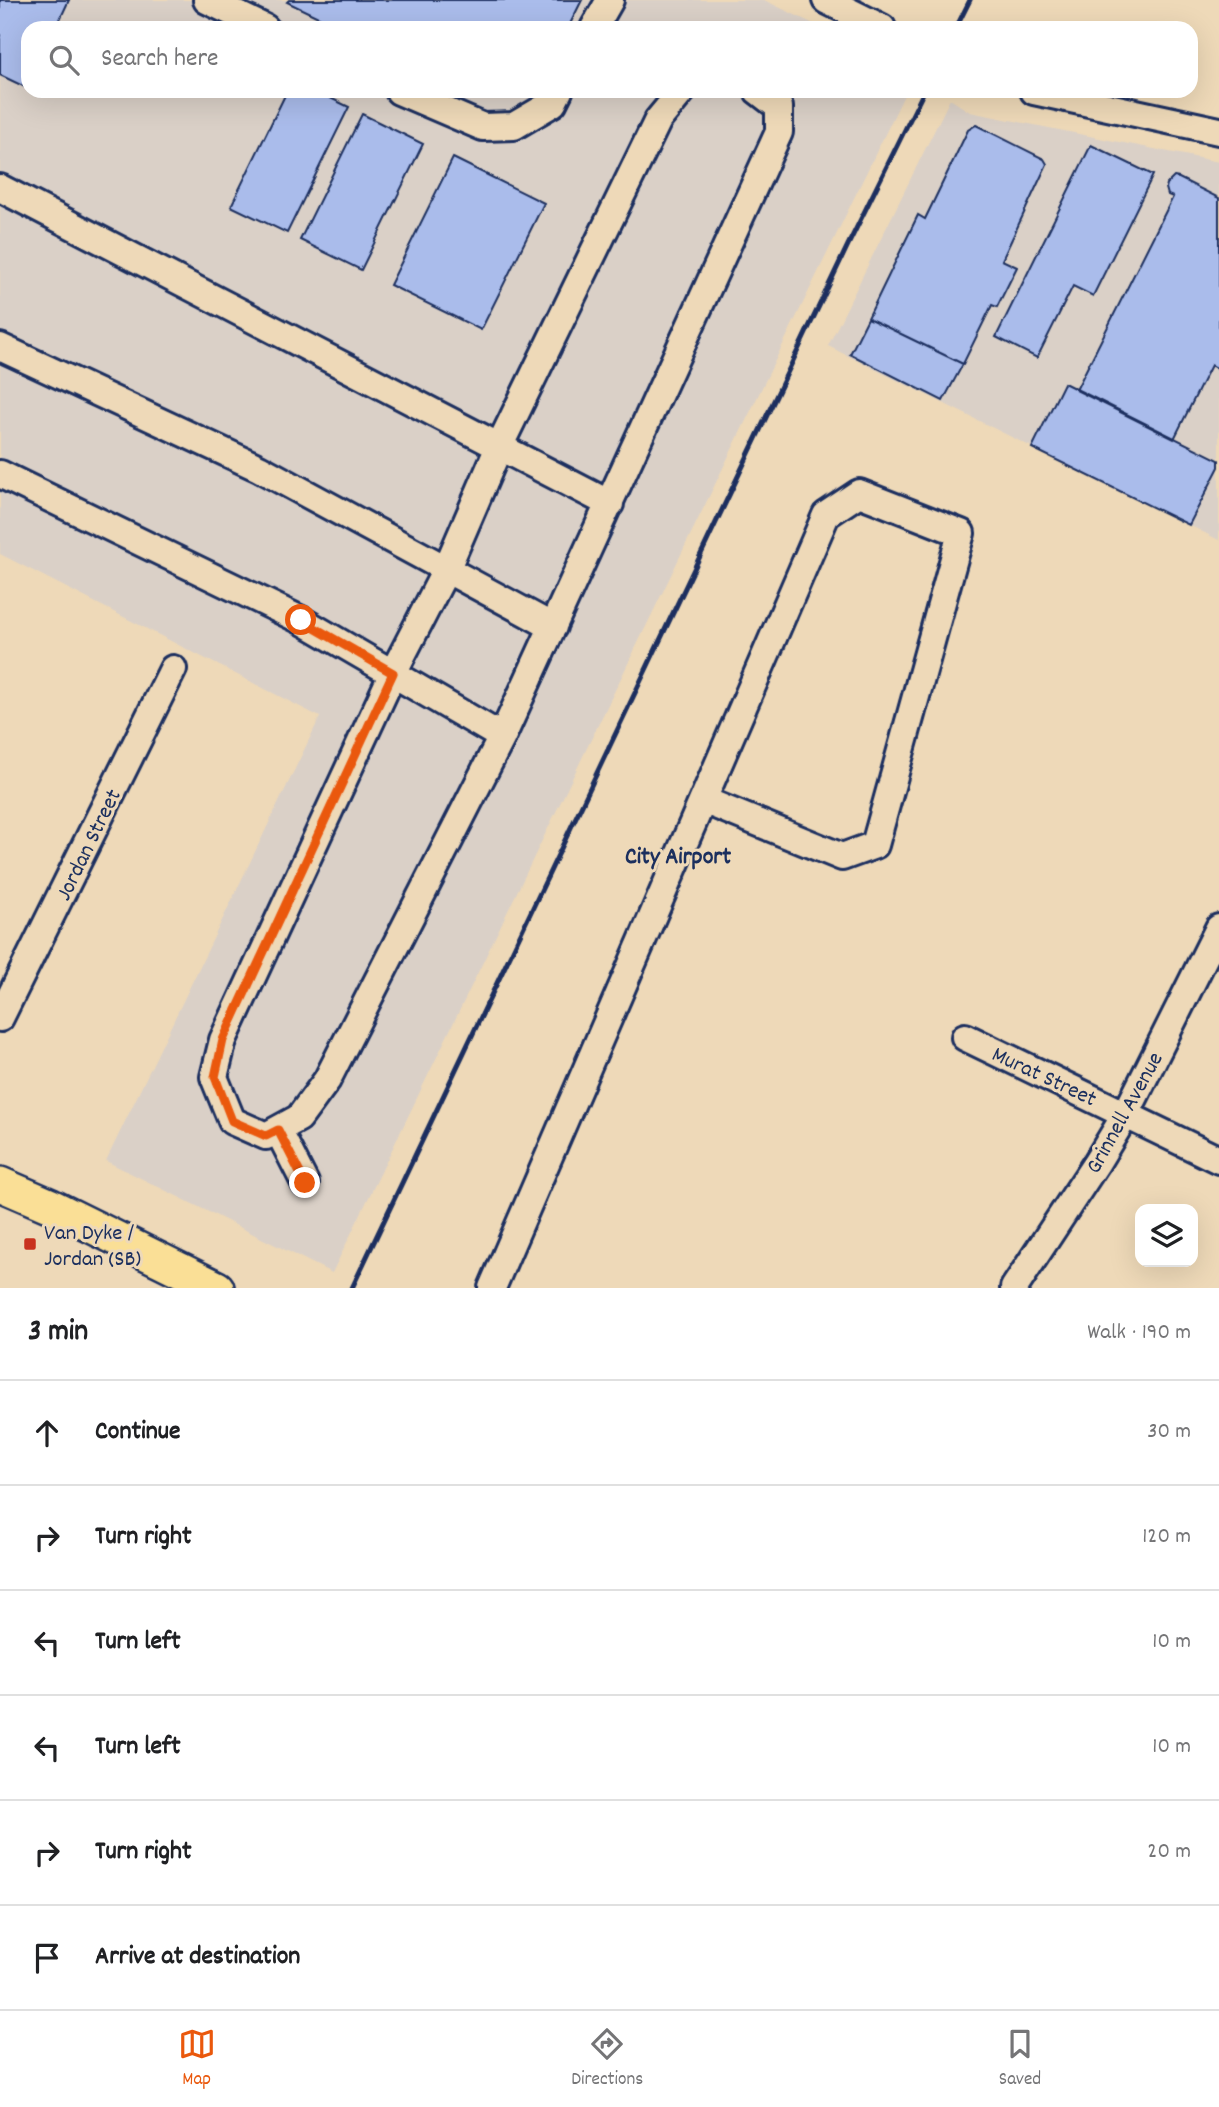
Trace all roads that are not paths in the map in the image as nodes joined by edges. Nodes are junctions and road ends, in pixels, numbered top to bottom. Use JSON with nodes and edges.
{"nodes":[{"id":1,"x":207,"y":0,"type":"edge"},
{"id":2,"x":610,"y":0,"type":"edge"},
{"id":3,"x":826,"y":0,"type":"edge"},
{"id":4,"x":250,"y":21,"type":"edge"},
{"id":5,"x":598,"y":21,"type":"edge"},
{"id":6,"x":868,"y":21,"type":"edge"},
{"id":7,"x":415,"y":98,"type":"edge"},
{"id":8,"x":555,"y":98,"type":"edge"},
{"id":9,"x":676,"y":98,"type":"edge"},
{"id":10,"x":767,"y":98,"type":"edge"},
{"id":11,"x":1066,"y":98,"type":"edge"},
{"id":12,"x":1219,"y":131,"type":"edge"},
{"id":13,"x":0,"y":188,"type":"edge"},
{"id":14,"x":0,"y":347,"type":"edge"},
{"id":15,"x":499,"y":447,"type":"junction"},
{"id":16,"x":0,"y":474,"type":"edge"},
{"id":17,"x":610,"y":504,"type":"junction"},
{"id":18,"x":446,"y":570,"type":"junction"},
{"id":19,"x":553,"y":627,"type":"junction"},
{"id":20,"x":173,"y":669,"type":"dead end"},
{"id":21,"x":393,"y":673,"type":"junction"},
{"id":22,"x":502,"y":737,"type":"junction"},
{"id":23,"x":703,"y":800,"type":"junction"},
{"id":24,"x":1219,"y":928,"type":"edge"},
{"id":25,"x":0,"y":1018,"type":"edge"},
{"id":26,"x":965,"y":1037,"type":"dead end"},
{"id":27,"x":1126,"y":1114,"type":"junction"},
{"id":28,"x":278,"y":1130,"type":"junction"},
{"id":29,"x":1219,"y":1160,"type":"edge"},
{"id":30,"x":305,"y":1183,"type":"dead end"},
{"id":31,"x":0,"y":1184,"type":"edge"},
{"id":32,"x":217,"y":1288,"type":"edge"},
{"id":33,"x":492,"y":1288,"type":"edge"},
{"id":34,"x":1014,"y":1288,"type":"edge"}],
"edges":[{"from":1,"to":4,"type":"street"},
{"from":2,"to":5,"type":"street"},
{"from":3,"to":6,"type":"street"},
{"from":7,"to":8,"type":"street"},
{"from":9,"to":15,"type":"street"},
{"from":10,"to":17,"type":"street"},
{"from":11,"to":12,"type":"street"},
{"from":13,"to":15,"type":"street"},
{"from":14,"to":18,"type":"street"},
{"from":15,"to":17,"type":"street"},
{"from":15,"to":18,"type":"street"},
{"from":16,"to":21,"type":"street"},
{"from":17,"to":19,"type":"street"},
{"from":18,"to":19,"type":"street"},
{"from":18,"to":21,"type":"street"},
{"from":19,"to":22,"type":"street"},
{"from":20,"to":25,"type":"street","name":"Jordan Street"},
{"from":21,"to":22,"type":"street"},
{"from":21,"to":28,"type":"street"},
{"from":22,"to":28,"type":"street"},
{"from":23,"to":23,"type":"street"},
{"from":23,"to":33,"type":"street"},
{"from":24,"to":27,"type":"street","name":"Grinnell Avenue"},
{"from":26,"to":27,"type":"street","name":"Murat Street"},
{"from":27,"to":29,"type":"street","name":"Murat Street"},
{"from":27,"to":34,"type":"street","name":"Grinnell Avenue"},
{"from":28,"to":30,"type":"street"},
{"from":31,"to":32,"type":"main road"}]}
